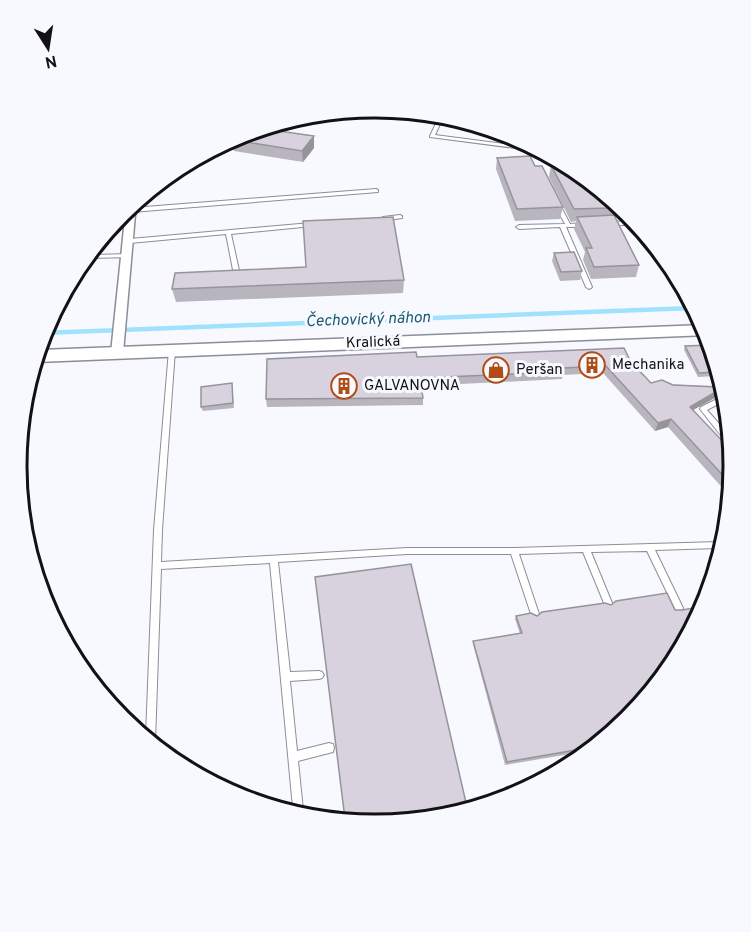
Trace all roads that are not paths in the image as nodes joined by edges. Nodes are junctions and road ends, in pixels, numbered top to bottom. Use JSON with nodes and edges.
{"nodes":[{"id":1,"x":438,"y":123,"type":"edge"},
{"id":2,"x":517,"y":147,"type":"edge"},
{"id":3,"x":376,"y":190,"type":"dead end"},
{"id":4,"x":552,"y":194,"type":"edge"},
{"id":5,"x":143,"y":207,"type":"edge"},
{"id":6,"x":400,"y":217,"type":"dead end"},
{"id":7,"x":131,"y":218,"type":"edge"},
{"id":8,"x":377,"y":219,"type":"edge"},
{"id":9,"x":625,"y":223,"type":"edge"},
{"id":10,"x":602,"y":224,"type":"edge"},
{"id":11,"x":319,"y":225,"type":"edge"},
{"id":12,"x":565,"y":225,"type":"junction"},
{"id":13,"x":591,"y":225,"type":"edge"},
{"id":14,"x":519,"y":227,"type":"dead end"},
{"id":15,"x":228,"y":233,"type":"junction"},
{"id":16,"x":130,"y":241,"type":"junction"},
{"id":17,"x":129,"y":256,"type":"junction"},
{"id":18,"x":97,"y":257,"type":"edge"},
{"id":19,"x":237,"y":275,"type":"edge"},
{"id":20,"x":589,"y":287,"type":"dead end"},
{"id":21,"x":696,"y":330,"type":"edge"},
{"id":22,"x":118,"y":346,"type":"junction"},
{"id":23,"x":172,"y":350,"type":"junction"},
{"id":24,"x":45,"y":355,"type":"edge"},
{"id":25,"x":718,"y":401,"type":"edge"},
{"id":26,"x":722,"y":432,"type":"edge"},
{"id":27,"x":714,"y":545,"type":"edge"},
{"id":28,"x":649,"y":547,"type":"junction"},
{"id":29,"x":586,"y":549,"type":"junction"},
{"id":30,"x":514,"y":552,"type":"junction"},
{"id":31,"x":274,"y":559,"type":"junction"},
{"id":32,"x":157,"y":566,"type":"junction"},
{"id":33,"x":608,"y":603,"type":"edge"},
{"id":34,"x":679,"y":608,"type":"edge"},
{"id":35,"x":535,"y":614,"type":"edge"},
{"id":36,"x":319,"y":675,"type":"dead end"},
{"id":37,"x":285,"y":677,"type":"junction"},
{"id":38,"x":151,"y":732,"type":"edge"},
{"id":39,"x":329,"y":748,"type":"dead end"},
{"id":40,"x":293,"y":757,"type":"junction"},
{"id":41,"x":298,"y":806,"type":"edge"}],
"edges":[{"from":1,"to":2,"type":"lane"},
{"from":3,"to":5,"type":"lane"},
{"from":4,"to":12,"type":"lane"},
{"from":6,"to":8,"type":"lane"},
{"from":7,"to":16,"type":"street"},
{"from":9,"to":10,"type":"lane"},
{"from":11,"to":15,"type":"lane"},
{"from":12,"to":13,"type":"lane"},
{"from":12,"to":14,"type":"lane"},
{"from":12,"to":20,"type":"lane"},
{"from":15,"to":16,"type":"lane"},
{"from":15,"to":19,"type":"lane"},
{"from":16,"to":17,"type":"street"},
{"from":17,"to":18,"type":"lane"},
{"from":17,"to":22,"type":"street"},
{"from":21,"to":23,"type":"main road","name":"Kralická"},
{"from":22,"to":23,"type":"main road","name":"Kralická"},
{"from":22,"to":24,"type":"main road","name":"Kralická"},
{"from":23,"to":32,"type":"lane"},
{"from":25,"to":26,"type":"lane"},
{"from":27,"to":28,"type":"lane"},
{"from":28,"to":29,"type":"lane"},
{"from":28,"to":34,"type":"lane"},
{"from":29,"to":30,"type":"lane"},
{"from":29,"to":33,"type":"lane"},
{"from":30,"to":31,"type":"lane"},
{"from":30,"to":35,"type":"lane"},
{"from":31,"to":32,"type":"lane"},
{"from":31,"to":37,"type":"lane"},
{"from":32,"to":38,"type":"lane"},
{"from":36,"to":37,"type":"lane"},
{"from":37,"to":40,"type":"lane"},
{"from":39,"to":40,"type":"lane"},
{"from":40,"to":41,"type":"lane"}]}
